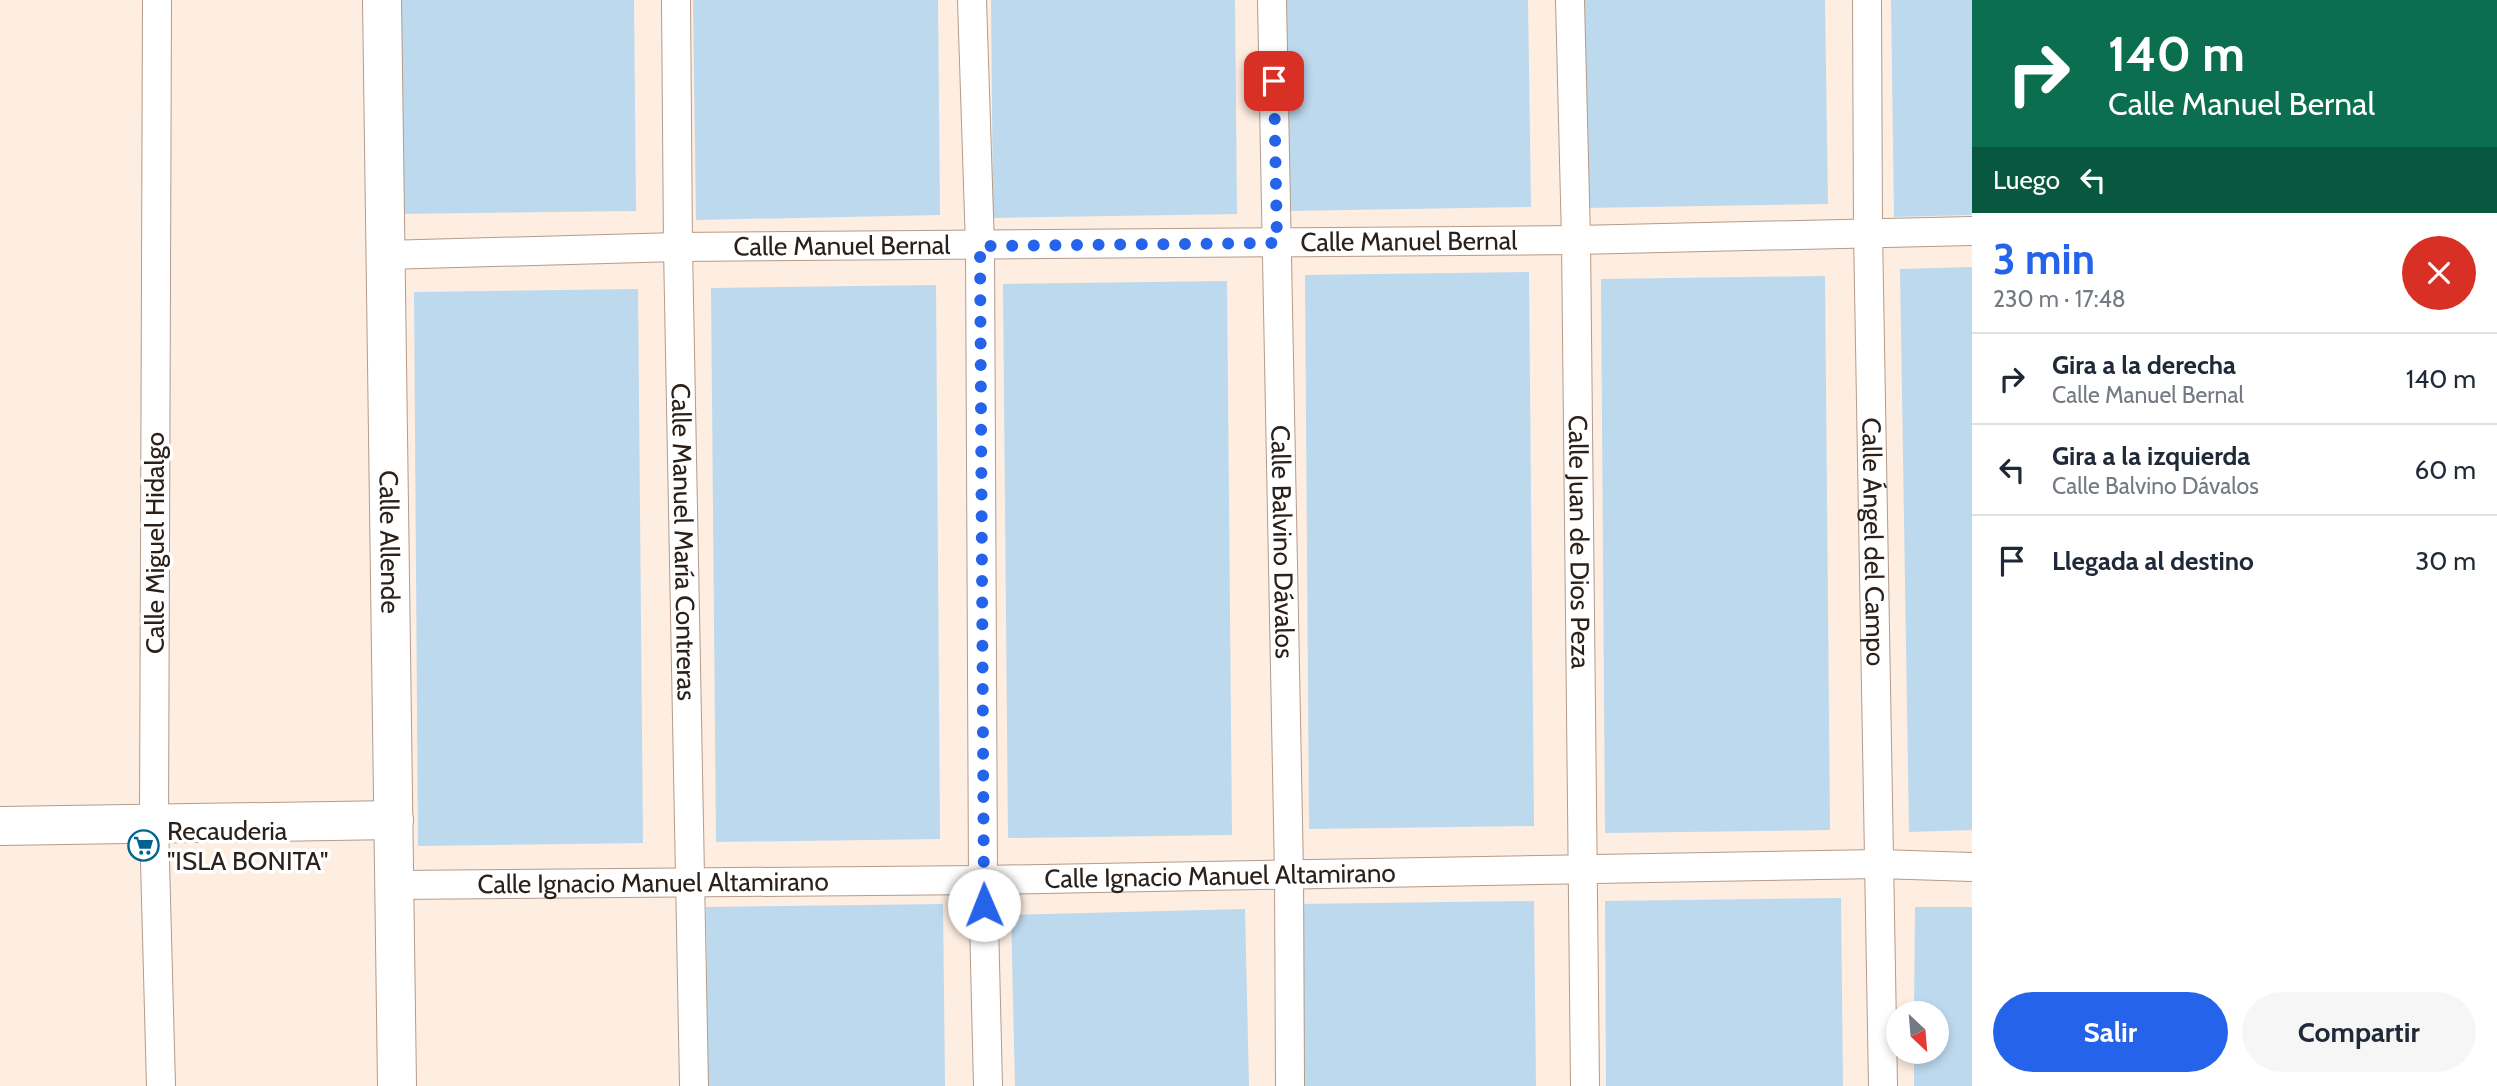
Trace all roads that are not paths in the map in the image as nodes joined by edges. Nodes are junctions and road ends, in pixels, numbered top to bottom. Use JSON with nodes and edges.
{"nodes":[{"id":1,"x":157,"y":0,"type":"edge"},
{"id":2,"x":382,"y":0,"type":"edge"},
{"id":3,"x":676,"y":0,"type":"edge"},
{"id":4,"x":972,"y":0,"type":"edge"},
{"id":5,"x":1272,"y":0,"type":"edge"},
{"id":6,"x":1570,"y":0,"type":"edge"},
{"id":7,"x":1867,"y":0,"type":"edge"},
{"id":8,"x":1868,"y":231,"type":"junction"},
{"id":9,"x":1972,"y":231,"type":"edge"},
{"id":10,"x":1576,"y":240,"type":"junction"},
{"id":11,"x":1277,"y":243,"type":"junction"},
{"id":12,"x":980,"y":246,"type":"junction"},
{"id":13,"x":678,"y":247,"type":"junction"},
{"id":14,"x":385,"y":255,"type":"junction"},
{"id":15,"x":394,"y":820,"type":"junction"},
{"id":16,"x":154,"y":824,"type":"junction"},
{"id":17,"x":0,"y":826,"type":"edge"},
{"id":18,"x":1879,"y":864,"type":"junction"},
{"id":19,"x":1972,"y":867,"type":"edge"},
{"id":20,"x":1582,"y":869,"type":"junction"},
{"id":21,"x":1289,"y":874,"type":"junction"},
{"id":22,"x":983,"y":880,"type":"junction"},
{"id":23,"x":691,"y":883,"type":"junction"},
{"id":24,"x":394,"y":886,"type":"junction"},
{"id":25,"x":161,"y":1086,"type":"edge"},
{"id":26,"x":397,"y":1086,"type":"edge"},
{"id":27,"x":694,"y":1086,"type":"edge"},
{"id":28,"x":988,"y":1086,"type":"edge"},
{"id":29,"x":1290,"y":1086,"type":"edge"},
{"id":30,"x":1585,"y":1086,"type":"edge"},
{"id":31,"x":1883,"y":1086,"type":"edge"}],
"edges":[{"from":1,"to":16,"type":"street","name":"Calle Miguel Hidalgo"},
{"from":2,"to":14,"type":"street","name":"Calle Allende"},
{"from":3,"to":13,"type":"street","name":"Calle Manuel María Contreras"},
{"from":4,"to":12,"type":"street"},
{"from":5,"to":11,"type":"street","name":"Calle Balvino Dávalos"},
{"from":6,"to":10,"type":"street","name":"Calle Juan de Dios Peza"},
{"from":7,"to":8,"type":"street","name":"Calle Ángel del Campo"},
{"from":8,"to":9,"type":"street","name":"Calle Manuel Bernal"},
{"from":8,"to":10,"type":"street","name":"Calle Manuel Bernal"},
{"from":8,"to":18,"type":"street","name":"Calle Ángel del Campo"},
{"from":10,"to":11,"type":"street","name":"Calle Manuel Bernal"},
{"from":10,"to":20,"type":"street","name":"Calle Juan de Dios Peza"},
{"from":11,"to":12,"type":"street","name":"Calle Manuel Bernal"},
{"from":11,"to":21,"type":"street","name":"Calle Balvino Dávalos"},
{"from":12,"to":13,"type":"street","name":"Calle Manuel Bernal"},
{"from":12,"to":22,"type":"street"},
{"from":13,"to":14,"type":"street","name":"Calle Manuel Bernal"},
{"from":13,"to":23,"type":"street","name":"Calle Manuel María Contreras"},
{"from":14,"to":15,"type":"street","name":"Calle Allende"},
{"from":15,"to":16,"type":"street"},
{"from":15,"to":24,"type":"street","name":"Calle Allende"},
{"from":16,"to":17,"type":"street"},
{"from":16,"to":25,"type":"street","name":"Calle Miguel Hidalgo"},
{"from":18,"to":19,"type":"street","name":"Calle Ignacio Manuel Altamirano"},
{"from":18,"to":20,"type":"street","name":"Calle Ignacio Manuel Altamirano"},
{"from":18,"to":31,"type":"street","name":"Calle Ángel del Campo"},
{"from":20,"to":21,"type":"street","name":"Calle Ignacio Manuel Altamirano"},
{"from":20,"to":30,"type":"street","name":"Calle Juan de Dios Peza"},
{"from":21,"to":22,"type":"street","name":"Calle Ignacio Manuel Altamirano"},
{"from":21,"to":29,"type":"street","name":"Calle Balvino Dávalos"},
{"from":22,"to":23,"type":"street","name":"Calle Ignacio Manuel Altamirano"},
{"from":22,"to":28,"type":"street"},
{"from":23,"to":24,"type":"street","name":"Calle Ignacio Manuel Altamirano"},
{"from":23,"to":27,"type":"street","name":"Calle Manuel María Contreras"},
{"from":24,"to":26,"type":"street","name":"Calle Allende"}]}
